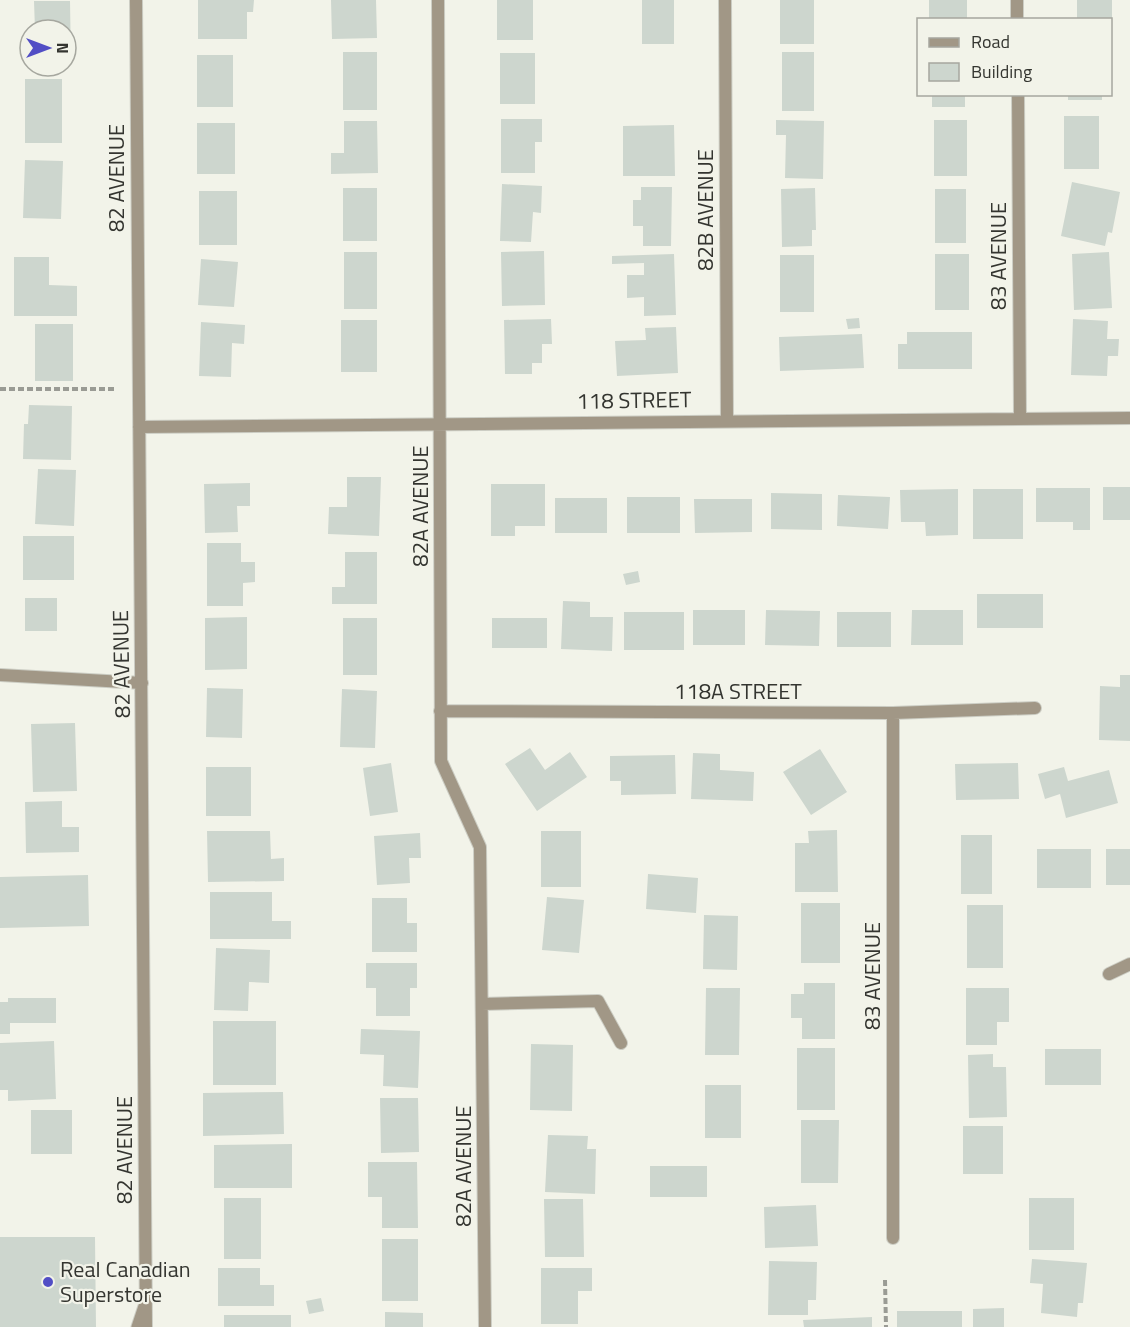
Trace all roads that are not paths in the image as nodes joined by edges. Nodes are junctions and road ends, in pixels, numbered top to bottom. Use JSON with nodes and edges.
{"nodes":[{"id":1,"x":136,"y":0,"type":"edge"},
{"id":2,"x":438,"y":0,"type":"edge"},
{"id":3,"x":725,"y":0,"type":"edge"},
{"id":4,"x":1017,"y":0,"type":"edge"},
{"id":5,"x":1017,"y":18,"type":"edge"},
{"id":6,"x":1018,"y":96,"type":"edge"},
{"id":7,"x":1020,"y":418,"type":"junction"},
{"id":8,"x":1130,"y":418,"type":"edge"},
{"id":9,"x":727,"y":420,"type":"junction"},
{"id":10,"x":442,"y":423,"type":"junction"},
{"id":11,"x":139,"y":427,"type":"junction"},
{"id":12,"x":0,"y":675,"type":"edge"},
{"id":13,"x":142,"y":682,"type":"junction"},
{"id":14,"x":1035,"y":708,"type":"dead end"},
{"id":15,"x":440,"y":711,"type":"junction"},
{"id":16,"x":893,"y":713,"type":"junction"},
{"id":17,"x":1130,"y":964,"type":"edge"},
{"id":18,"x":1109,"y":974,"type":"dead end"},
{"id":19,"x":482,"y":1004,"type":"junction"},
{"id":20,"x":621,"y":1043,"type":"dead end"},
{"id":21,"x":893,"y":1238,"type":"dead end"},
{"id":22,"x":146,"y":1295,"type":"junction"},
{"id":23,"x":136,"y":1327,"type":"edge"},
{"id":24,"x":146,"y":1327,"type":"edge"},
{"id":25,"x":485,"y":1327,"type":"edge"}],
"edges":[{"from":1,"to":11,"type":"street","name":"82 AVENUE"},
{"from":2,"to":10,"type":"street","name":"82A AVENUE"},
{"from":3,"to":9,"type":"street","name":"82B AVENUE"},
{"from":4,"to":5,"type":"street"},
{"from":6,"to":7,"type":"street","name":"83 AVENUE"},
{"from":7,"to":8,"type":"street","name":"118 STREET"},
{"from":7,"to":9,"type":"street","name":"118 STREET"},
{"from":9,"to":10,"type":"street","name":"118 STREET"},
{"from":10,"to":11,"type":"street","name":"118 STREET"},
{"from":10,"to":15,"type":"street","name":"82A AVENUE"},
{"from":11,"to":13,"type":"street","name":"82 AVENUE"},
{"from":12,"to":13,"type":"street"},
{"from":13,"to":22,"type":"street","name":"82 AVENUE"},
{"from":14,"to":16,"type":"street","name":"118A STREET"},
{"from":15,"to":16,"type":"street","name":"118A STREET"},
{"from":15,"to":19,"type":"street","name":"82A AVENUE"},
{"from":16,"to":21,"type":"street","name":"83 AVENUE"},
{"from":17,"to":18,"type":"street"},
{"from":19,"to":20,"type":"street"},
{"from":19,"to":25,"type":"street","name":"82A AVENUE"},
{"from":22,"to":23,"type":"lane"},
{"from":22,"to":24,"type":"street","name":"82 AVENUE"}]}
